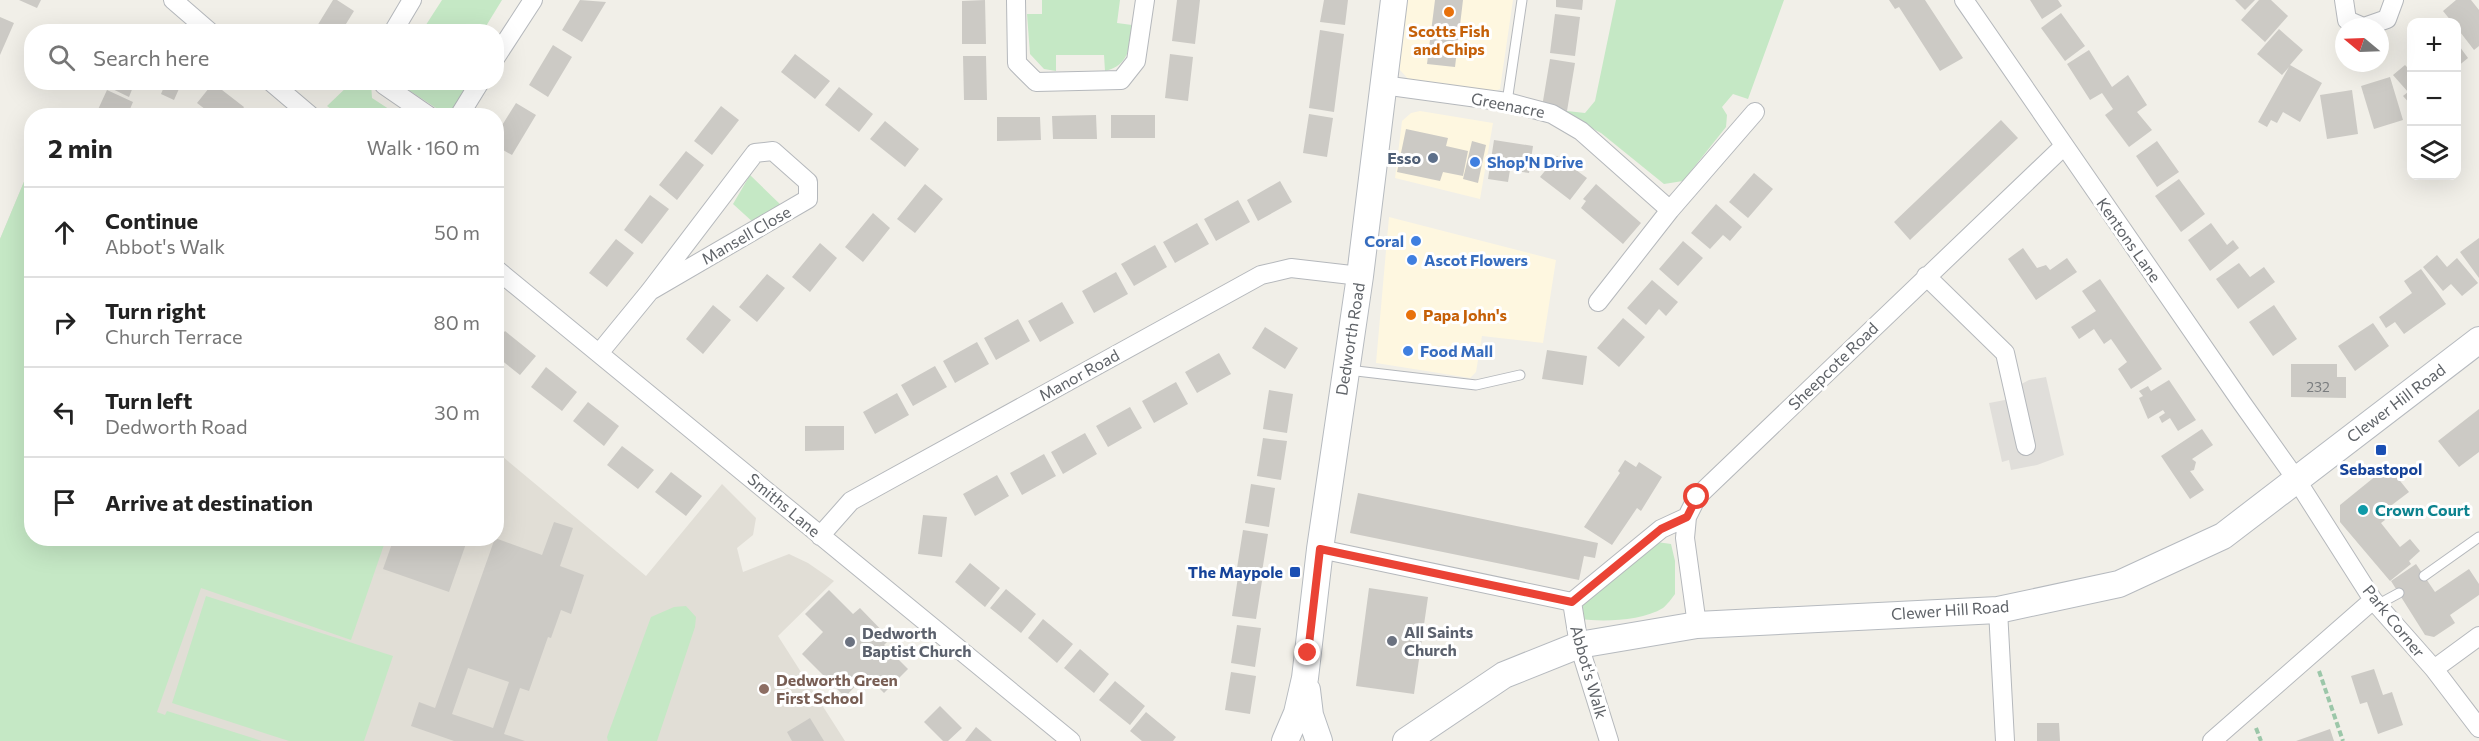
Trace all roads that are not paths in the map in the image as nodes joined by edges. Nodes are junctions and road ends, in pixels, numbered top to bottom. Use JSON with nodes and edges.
{"nodes":[{"id":1,"x":173,"y":0,"type":"edge"},
{"id":2,"x":412,"y":0,"type":"edge"},
{"id":3,"x":533,"y":0,"type":"edge"},
{"id":4,"x":1016,"y":0,"type":"edge"},
{"id":5,"x":1144,"y":0,"type":"edge"},
{"id":6,"x":1394,"y":0,"type":"edge"},
{"id":7,"x":1522,"y":0,"type":"edge"},
{"id":8,"x":1964,"y":0,"type":"edge"},
{"id":9,"x":2344,"y":0,"type":"edge"},
{"id":10,"x":2394,"y":0,"type":"edge"},
{"id":11,"x":2347,"y":18,"type":"edge"},
{"id":12,"x":2387,"y":18,"type":"edge"},
{"id":13,"x":201,"y":24,"type":"edge"},
{"id":14,"x":398,"y":24,"type":"edge"},
{"id":15,"x":504,"y":45,"type":"edge"},
{"id":16,"x":1383,"y":85,"type":"junction"},
{"id":17,"x":281,"y":90,"type":"edge"},
{"id":18,"x":391,"y":90,"type":"edge"},
{"id":19,"x":475,"y":90,"type":"edge"},
{"id":20,"x":1507,"y":102,"type":"junction"},
{"id":21,"x":302,"y":108,"type":"edge"},
{"id":22,"x":417,"y":108,"type":"edge"},
{"id":23,"x":464,"y":108,"type":"edge"},
{"id":24,"x":1755,"y":112,"type":"dead end"},
{"id":25,"x":2064,"y":146,"type":"junction"},
{"id":26,"x":1670,"y":210,"type":"junction"},
{"id":27,"x":504,"y":275,"type":"edge"},
{"id":28,"x":1360,"y":276,"type":"junction"},
{"id":29,"x":1926,"y":276,"type":"junction"},
{"id":30,"x":651,"y":291,"type":"junction"},
{"id":31,"x":1598,"y":302,"type":"dead end"},
{"id":32,"x":2479,"y":340,"type":"edge"},
{"id":33,"x":600,"y":352,"type":"junction"},
{"id":34,"x":1345,"y":369,"type":"junction"},
{"id":35,"x":1520,"y":375,"type":"dead end"},
{"id":36,"x":2026,"y":446,"type":"dead end"},
{"id":37,"x":2296,"y":479,"type":"junction"},
{"id":38,"x":1687,"y":517,"type":"junction"},
{"id":39,"x":820,"y":536,"type":"junction"},
{"id":40,"x":2479,"y":537,"type":"edge"},
{"id":41,"x":1320,"y":549,"type":"junction"},
{"id":42,"x":2424,"y":576,"type":"dead end"},
{"id":43,"x":2399,"y":593,"type":"dead end"},
{"id":44,"x":1572,"y":602,"type":"junction"},
{"id":45,"x":2375,"y":602,"type":"junction"},
{"id":46,"x":1998,"y":610,"type":"junction"},
{"id":47,"x":1697,"y":625,"type":"junction"},
{"id":48,"x":2479,"y":636,"type":"edge"},
{"id":49,"x":1579,"y":645,"type":"junction"},
{"id":50,"x":2434,"y":669,"type":"junction"},
{"id":51,"x":1305,"y":678,"type":"junction"},
{"id":52,"x":2479,"y":728,"type":"edge"},
{"id":53,"x":1285,"y":740,"type":"edge"},
{"id":54,"x":1318,"y":740,"type":"edge"},
{"id":55,"x":1071,"y":741,"type":"edge"},
{"id":56,"x":1406,"y":741,"type":"edge"},
{"id":57,"x":1609,"y":741,"type":"edge"},
{"id":58,"x":2005,"y":741,"type":"edge"},
{"id":59,"x":2212,"y":741,"type":"edge"}],
"edges":[{"from":1,"to":13,"type":"street"},
{"from":2,"to":14,"type":"street"},
{"from":3,"to":15,"type":"street"},
{"from":4,"to":5,"type":"street"},
{"from":6,"to":16,"type":"street","name":"Dedworth Road"},
{"from":7,"to":20,"type":"lane"},
{"from":8,"to":25,"type":"street","name":"Kentons Lane"},
{"from":9,"to":11,"type":"street"},
{"from":10,"to":12,"type":"street"},
{"from":16,"to":20,"type":"street","name":"Greenacre"},
{"from":16,"to":28,"type":"street","name":"Dedworth Road"},
{"from":17,"to":21,"type":"street"},
{"from":18,"to":22,"type":"street"},
{"from":19,"to":23,"type":"street"},
{"from":20,"to":26,"type":"street","name":"Greenacre"},
{"from":24,"to":26,"type":"street"},
{"from":25,"to":29,"type":"street","name":"Sheepcote Road"},
{"from":25,"to":37,"type":"street","name":"Kentons Lane"},
{"from":26,"to":31,"type":"street"},
{"from":27,"to":33,"type":"street","name":"Smiths Lane"},
{"from":28,"to":34,"type":"street","name":"Dedworth Road"},
{"from":28,"to":39,"type":"street","name":"Manor Road"},
{"from":29,"to":36,"type":"street"},
{"from":29,"to":38,"type":"street","name":"Sheepcote Road"},
{"from":30,"to":30,"type":"street","name":"Mansell Close"},
{"from":30,"to":33,"type":"street","name":"Mansell Close"},
{"from":32,"to":37,"type":"street","name":"Clewer Hill Road"},
{"from":33,"to":39,"type":"street","name":"Smiths Lane"},
{"from":34,"to":35,"type":"lane"},
{"from":34,"to":41,"type":"street","name":"Dedworth Road"},
{"from":37,"to":45,"type":"street","name":"Park Corner"},
{"from":37,"to":46,"type":"street","name":"Clewer Hill Road"},
{"from":38,"to":44,"type":"street","name":"Abbot's Walk"},
{"from":38,"to":47,"type":"street","name":"Sheepcote Road"},
{"from":39,"to":55,"type":"street","name":"Smiths Lane"},
{"from":40,"to":42,"type":"lane"},
{"from":41,"to":44,"type":"street"},
{"from":41,"to":51,"type":"street","name":"Dedworth Road"},
{"from":43,"to":45,"type":"lane"},
{"from":44,"to":49,"type":"street","name":"Abbot's Walk"},
{"from":45,"to":50,"type":"street","name":"Park Corner"},
{"from":45,"to":59,"type":"street"},
{"from":46,"to":47,"type":"street","name":"Clewer Hill Road"},
{"from":46,"to":58,"type":"street"},
{"from":47,"to":49,"type":"street","name":"Clewer Hill Road"},
{"from":48,"to":50,"type":"street"},
{"from":49,"to":56,"type":"street","name":"Clewer Hill Road"},
{"from":49,"to":57,"type":"street","name":"Abbot's Walk"},
{"from":50,"to":52,"type":"street","name":"Park Corner"},
{"from":51,"to":53,"type":"street","name":"Dedworth Road"},
{"from":51,"to":54,"type":"street","name":"Dedworth Road"},
{"from":53,"to":54,"type":"street","name":"Dedworth Road"}]}
